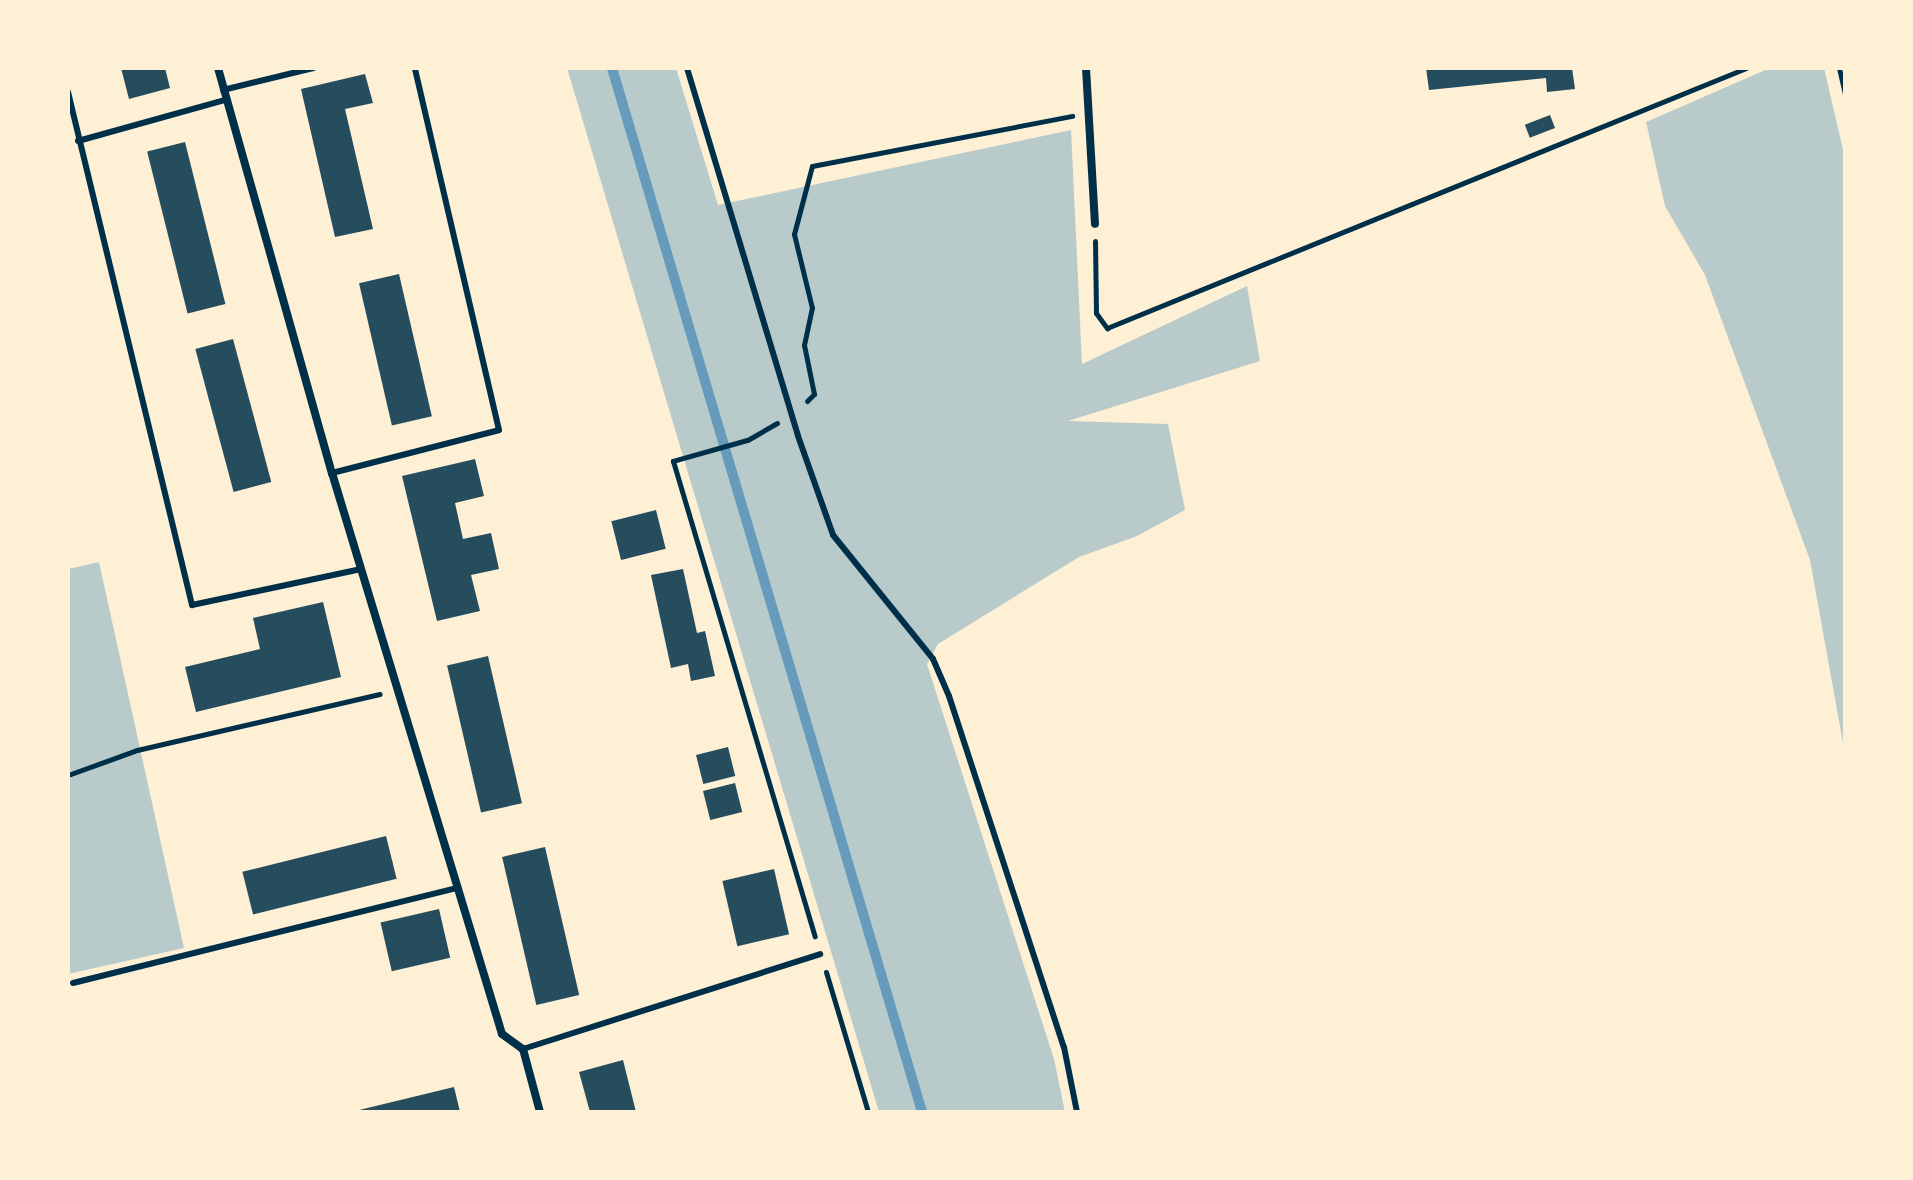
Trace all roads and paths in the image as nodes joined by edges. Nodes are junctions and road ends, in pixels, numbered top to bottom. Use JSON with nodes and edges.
{"nodes":[{"id":1,"x":218,"y":68,"type":"edge"},
{"id":2,"x":313,"y":68,"type":"edge"},
{"id":3,"x":415,"y":68,"type":"edge"},
{"id":4,"x":687,"y":68,"type":"edge"},
{"id":5,"x":1086,"y":68,"type":"edge"},
{"id":6,"x":1746,"y":68,"type":"edge"},
{"id":7,"x":1839,"y":68,"type":"edge"},
{"id":8,"x":223,"y":90,"type":"junction"},
{"id":9,"x":68,"y":92,"type":"edge"},
{"id":10,"x":1845,"y":95,"type":"edge"},
{"id":11,"x":225,"y":100,"type":"junction"},
{"id":12,"x":1089,"y":113,"type":"junction"},
{"id":13,"x":78,"y":141,"type":"junction"},
{"id":14,"x":1095,"y":224,"type":"joint"},
{"id":15,"x":792,"y":415,"type":"junction"},
{"id":16,"x":332,"y":473,"type":"junction"},
{"id":17,"x":361,"y":569,"type":"junction"},
{"id":18,"x":400,"y":690,"type":"junction"},
{"id":19,"x":68,"y":775,"type":"edge"},
{"id":20,"x":458,"y":888,"type":"junction"},
{"id":21,"x":820,"y":954,"type":"junction"},
{"id":22,"x":73,"y":983,"type":"dead end"},
{"id":23,"x":523,"y":1049,"type":"junction"},
{"id":24,"x":540,"y":1112,"type":"edge"},
{"id":25,"x":868,"y":1112,"type":"edge"},
{"id":26,"x":1077,"y":1112,"type":"edge"}],
"edges":[{"from":1,"to":8,"type":"street"},
{"from":2,"to":8,"type":"lane"},
{"from":3,"to":16,"type":"lane"},
{"from":4,"to":15,"type":"lane"},
{"from":5,"to":12,"type":"street"},
{"from":6,"to":14,"type":"path"},
{"from":7,"to":10,"type":"path"},
{"from":8,"to":11,"type":"street"},
{"from":9,"to":13,"type":"lane"},
{"from":11,"to":13,"type":"lane"},
{"from":11,"to":16,"type":"street"},
{"from":12,"to":14,"type":"street"},
{"from":12,"to":15,"type":"path"},
{"from":13,"to":17,"type":"lane"},
{"from":15,"to":21,"type":"path"},
{"from":15,"to":26,"type":"lane"},
{"from":16,"to":17,"type":"street"},
{"from":17,"to":18,"type":"street"},
{"from":18,"to":19,"type":"path"},
{"from":18,"to":20,"type":"street"},
{"from":20,"to":22,"type":"lane"},
{"from":20,"to":23,"type":"street"},
{"from":21,"to":23,"type":"lane"},
{"from":21,"to":25,"type":"path"},
{"from":23,"to":24,"type":"street"}]}
